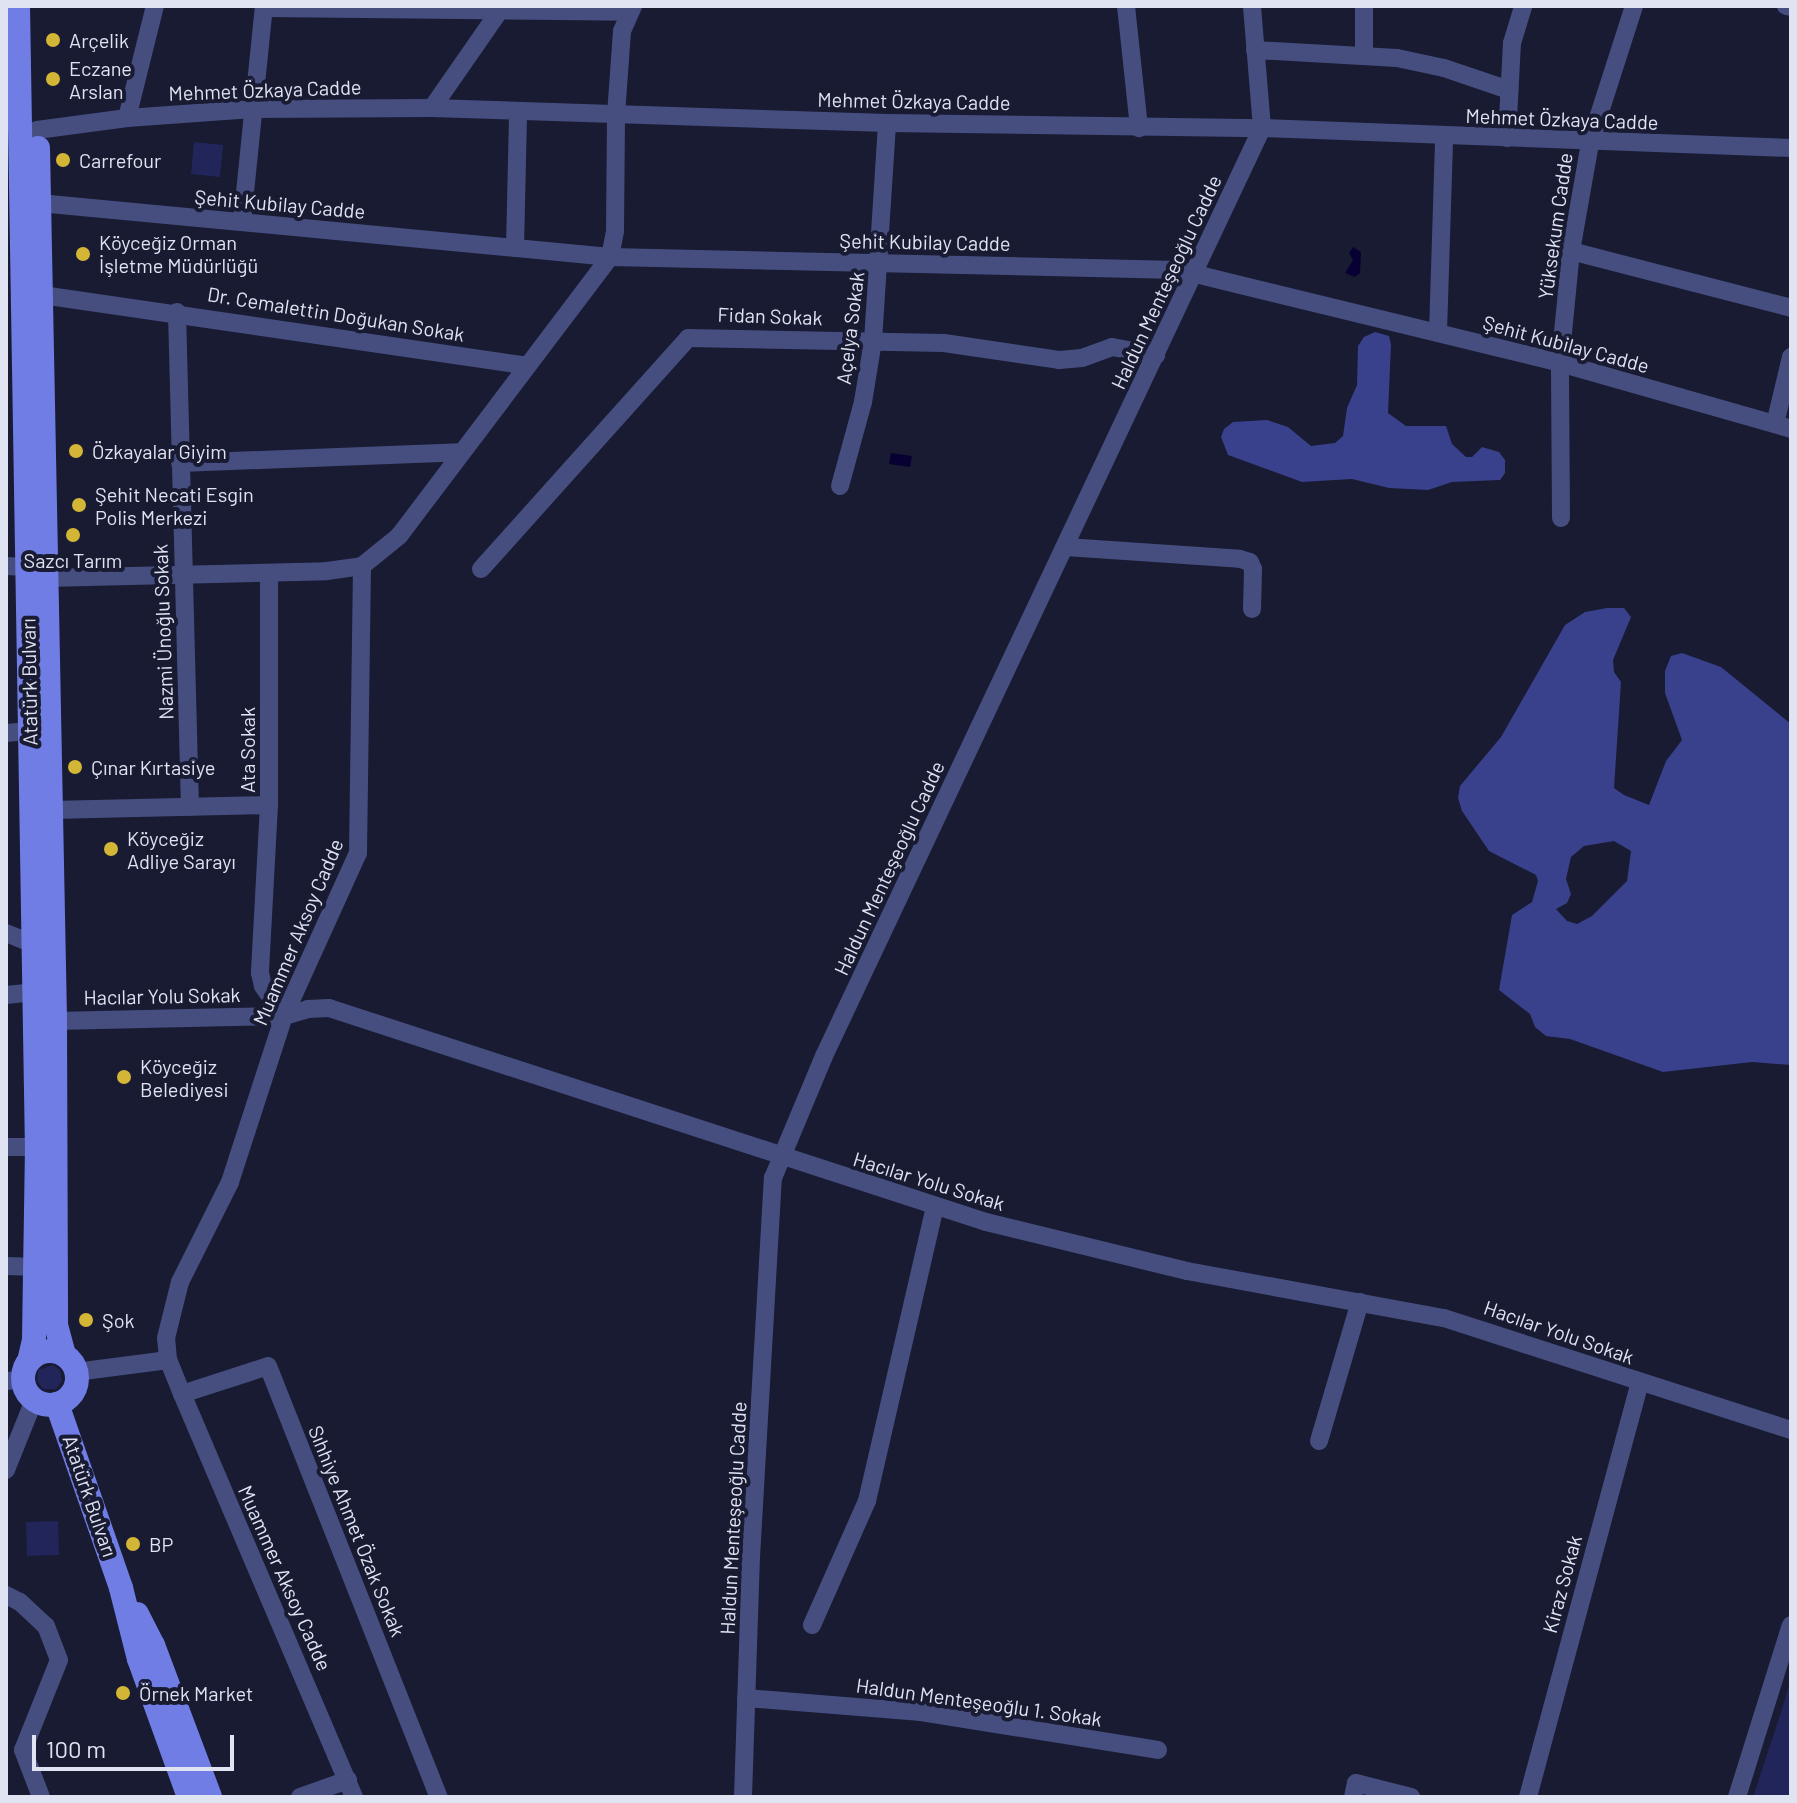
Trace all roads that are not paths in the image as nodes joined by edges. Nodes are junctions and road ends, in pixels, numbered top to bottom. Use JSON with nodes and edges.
{"nodes":[{"id":1,"x":18,"y":6,"type":"edge"},
{"id":2,"x":34,"y":6,"type":"edge"},
{"id":3,"x":155,"y":6,"type":"edge"},
{"id":4,"x":1126,"y":6,"type":"edge"},
{"id":5,"x":1252,"y":6,"type":"edge"},
{"id":6,"x":1364,"y":6,"type":"edge"},
{"id":7,"x":1523,"y":6,"type":"edge"},
{"id":8,"x":1634,"y":6,"type":"edge"},
{"id":9,"x":264,"y":7,"type":"edge"},
{"id":10,"x":502,"y":8,"type":"edge"},
{"id":11,"x":630,"y":9,"type":"edge"},
{"id":12,"x":1255,"y":50,"type":"junction"},
{"id":13,"x":1364,"y":55,"type":"junction"},
{"id":14,"x":1509,"y":90,"type":"junction"},
{"id":15,"x":432,"y":108,"type":"junction"},
{"id":16,"x":253,"y":109,"type":"junction"},
{"id":17,"x":518,"y":111,"type":"junction"},
{"id":18,"x":616,"y":115,"type":"junction"},
{"id":19,"x":127,"y":118,"type":"junction"},
{"id":20,"x":887,"y":123,"type":"junction"},
{"id":21,"x":1139,"y":128,"type":"junction"},
{"id":22,"x":1262,"y":128,"type":"junction"},
{"id":23,"x":37,"y":130,"type":"junction"},
{"id":24,"x":1444,"y":137,"type":"junction"},
{"id":25,"x":1507,"y":138,"type":"junction"},
{"id":26,"x":1590,"y":143,"type":"junction"},
{"id":27,"x":1791,"y":148,"type":"edge"},
{"id":28,"x":23,"y":209,"type":"edge"},
{"id":29,"x":242,"y":222,"type":"junction"},
{"id":30,"x":515,"y":248,"type":"junction"},
{"id":31,"x":1571,"y":251,"type":"junction"},
{"id":32,"x":610,"y":257,"type":"junction"},
{"id":33,"x":880,"y":263,"type":"junction"},
{"id":34,"x":1196,"y":273,"type":"junction"},
{"id":35,"x":42,"y":295,"type":"junction"},
{"id":36,"x":1791,"y":308,"type":"edge"},
{"id":37,"x":177,"y":312,"type":"junction"},
{"id":38,"x":1438,"y":333,"type":"junction"},
{"id":39,"x":873,"y":341,"type":"junction"},
{"id":40,"x":1156,"y":355,"type":"junction"},
{"id":41,"x":1791,"y":357,"type":"edge"},
{"id":42,"x":1560,"y":363,"type":"junction"},
{"id":43,"x":527,"y":366,"type":"junction"},
{"id":44,"x":1783,"y":426,"type":"edge"},
{"id":45,"x":460,"y":452,"type":"junction"},
{"id":46,"x":180,"y":463,"type":"junction"},
{"id":47,"x":840,"y":486,"type":"dead end"},
{"id":48,"x":1561,"y":518,"type":"dead end"},
{"id":49,"x":1066,"y":547,"type":"junction"},
{"id":50,"x":362,"y":566,"type":"junction"},
{"id":51,"x":481,"y":569,"type":"dead end"},
{"id":52,"x":27,"y":570,"type":"edge"},
{"id":53,"x":269,"y":573,"type":"junction"},
{"id":54,"x":183,"y":576,"type":"junction"},
{"id":55,"x":1252,"y":609,"type":"dead end"},
{"id":56,"x":18,"y":732,"type":"edge"},
{"id":57,"x":269,"y":805,"type":"junction"},
{"id":58,"x":190,"y":807,"type":"junction"},
{"id":59,"x":51,"y":810,"type":"junction"},
{"id":60,"x":6,"y":933,"type":"edge"},
{"id":61,"x":35,"y":945,"type":"junction"},
{"id":62,"x":36,"y":992,"type":"junction"},
{"id":63,"x":6,"y":995,"type":"edge"},
{"id":64,"x":284,"y":1016,"type":"junction"},
{"id":65,"x":55,"y":1021,"type":"junction"},
{"id":66,"x":6,"y":1147,"type":"edge"},
{"id":67,"x":37,"y":1147,"type":"junction"},
{"id":68,"x":780,"y":1156,"type":"junction"},
{"id":69,"x":935,"y":1206,"type":"junction"},
{"id":70,"x":6,"y":1266,"type":"edge"},
{"id":71,"x":36,"y":1267,"type":"junction"},
{"id":72,"x":1360,"y":1302,"type":"junction"},
{"id":73,"x":168,"y":1360,"type":"junction"},
{"id":74,"x":70,"y":1364,"type":"junction"},
{"id":75,"x":1640,"y":1383,"type":"junction"},
{"id":76,"x":30,"y":1385,"type":"edge"},
{"id":77,"x":182,"y":1394,"type":"junction"},
{"id":78,"x":1791,"y":1430,"type":"edge"},
{"id":79,"x":1319,"y":1441,"type":"dead end"},
{"id":80,"x":6,"y":1470,"type":"edge"},
{"id":81,"x":121,"y":1588,"type":"junction"},
{"id":82,"x":6,"y":1595,"type":"edge"},
{"id":83,"x":812,"y":1625,"type":"dead end"},
{"id":84,"x":1791,"y":1625,"type":"edge"},
{"id":85,"x":746,"y":1698,"type":"junction"},
{"id":86,"x":1158,"y":1750,"type":"dead end"},
{"id":87,"x":351,"y":1789,"type":"edge"},
{"id":88,"x":41,"y":1797,"type":"edge"},
{"id":89,"x":189,"y":1797,"type":"edge"},
{"id":90,"x":210,"y":1797,"type":"edge"},
{"id":91,"x":300,"y":1797,"type":"edge"},
{"id":92,"x":439,"y":1797,"type":"edge"},
{"id":93,"x":743,"y":1797,"type":"edge"},
{"id":94,"x":1353,"y":1797,"type":"edge"},
{"id":95,"x":1411,"y":1797,"type":"edge"},
{"id":96,"x":1528,"y":1797,"type":"edge"},
{"id":97,"x":1737,"y":1797,"type":"edge"}],
"edges":[{"from":1,"to":28,"type":"main road","name":"Atatürk Bulvarı"},
{"from":2,"to":23,"type":"main road","name":"Atatürk Bulvarı"},
{"from":3,"to":19,"type":"street"},
{"from":4,"to":21,"type":"street"},
{"from":5,"to":12,"type":"street","name":"Haldun Menteşeoğlu Cadde"},
{"from":6,"to":13,"type":"street"},
{"from":7,"to":14,"type":"street"},
{"from":8,"to":26,"type":"street","name":"Yüksekum Cadde"},
{"from":9,"to":10,"type":"street"},
{"from":9,"to":16,"type":"street"},
{"from":10,"to":11,"type":"street"},
{"from":10,"to":15,"type":"street"},
{"from":11,"to":18,"type":"street"},
{"from":12,"to":13,"type":"street"},
{"from":12,"to":22,"type":"street","name":"Haldun Menteşeoğlu Cadde"},
{"from":13,"to":14,"type":"street"},
{"from":14,"to":25,"type":"street"},
{"from":15,"to":16,"type":"street","name":"Mehmet Özkaya Cadde"},
{"from":15,"to":17,"type":"street","name":"Mehmet Özkaya Cadde"},
{"from":16,"to":19,"type":"street","name":"Mehmet Özkaya Cadde"},
{"from":16,"to":29,"type":"street"},
{"from":17,"to":18,"type":"street","name":"Mehmet Özkaya Cadde"},
{"from":17,"to":30,"type":"street"},
{"from":18,"to":20,"type":"street","name":"Mehmet Özkaya Cadde"},
{"from":18,"to":32,"type":"street"},
{"from":19,"to":23,"type":"street","name":"Mehmet Özkaya Cadde"},
{"from":20,"to":21,"type":"street","name":"Mehmet Özkaya Cadde"},
{"from":20,"to":33,"type":"street","name":"Açelya Sokak"},
{"from":21,"to":22,"type":"street","name":"Mehmet Özkaya Cadde"},
{"from":22,"to":24,"type":"street","name":"Mehmet Özkaya Cadde"},
{"from":22,"to":34,"type":"street","name":"Haldun Menteşeoğlu Cadde"},
{"from":23,"to":28,"type":"main road","name":"Atatürk Bulvarı"},
{"from":24,"to":25,"type":"street","name":"Mehmet Özkaya Cadde"},
{"from":24,"to":38,"type":"street"},
{"from":25,"to":26,"type":"street","name":"Mehmet Özkaya Cadde"},
{"from":26,"to":27,"type":"street","name":"Mehmet Özkaya Cadde"},
{"from":26,"to":31,"type":"street","name":"Yüksekum Cadde"},
{"from":28,"to":29,"type":"street","name":"Şehit Kubilay Cadde"},
{"from":28,"to":35,"type":"main road","name":"Atatürk Bulvarı"},
{"from":28,"to":52,"type":"main road","name":"Atatürk Bulvarı"},
{"from":29,"to":30,"type":"street","name":"Şehit Kubilay Cadde"},
{"from":30,"to":32,"type":"street","name":"Şehit Kubilay Cadde"},
{"from":31,"to":36,"type":"street"},
{"from":31,"to":42,"type":"street","name":"Yüksekum Cadde"},
{"from":32,"to":33,"type":"street","name":"Şehit Kubilay Cadde"},
{"from":32,"to":43,"type":"street"},
{"from":33,"to":34,"type":"street","name":"Şehit Kubilay Cadde"},
{"from":33,"to":39,"type":"street","name":"Açelya Sokak"},
{"from":34,"to":38,"type":"street","name":"Şehit Kubilay Cadde"},
{"from":34,"to":40,"type":"street","name":"Haldun Menteşeoğlu Cadde"},
{"from":35,"to":37,"type":"street","name":"Dr. Cemalettin Doğukan Sokak"},
{"from":35,"to":52,"type":"main road","name":"Atatürk Bulvarı"},
{"from":37,"to":43,"type":"street","name":"Dr. Cemalettin Doğukan Sokak"},
{"from":37,"to":46,"type":"street","name":"Nazmi Ünoğlu Sokak"},
{"from":38,"to":42,"type":"street","name":"Şehit Kubilay Cadde"},
{"from":39,"to":40,"type":"street","name":"Fidan Sokak"},
{"from":39,"to":47,"type":"street","name":"Açelya Sokak"},
{"from":39,"to":51,"type":"street","name":"Fidan Sokak"},
{"from":40,"to":49,"type":"street","name":"Haldun Menteşeoğlu Cadde"},
{"from":41,"to":44,"type":"street"},
{"from":42,"to":44,"type":"street","name":"Şehit Kubilay Cadde"},
{"from":42,"to":48,"type":"street","name":"Yüksekum Cadde"},
{"from":43,"to":45,"type":"street"},
{"from":45,"to":46,"type":"street"},
{"from":45,"to":50,"type":"street"},
{"from":46,"to":54,"type":"street","name":"Nazmi Ünoğlu Sokak"},
{"from":49,"to":55,"type":"street"},
{"from":49,"to":68,"type":"street","name":"Haldun Menteşeoğlu Cadde"},
{"from":50,"to":53,"type":"street"},
{"from":50,"to":64,"type":"street","name":"Muammer Aksoy Cadde"},
{"from":52,"to":54,"type":"street"},
{"from":52,"to":56,"type":"main road","name":"Atatürk Bulvarı"},
{"from":52,"to":59,"type":"main road","name":"Atatürk Bulvarı"},
{"from":53,"to":54,"type":"street"},
{"from":53,"to":57,"type":"street","name":"Ata Sokak"},
{"from":54,"to":58,"type":"street","name":"Nazmi Ünoğlu Sokak"},
{"from":56,"to":61,"type":"main road","name":"Atatürk Bulvarı"},
{"from":57,"to":58,"type":"street"},
{"from":57,"to":64,"type":"street","name":"Ata Sokak"},
{"from":58,"to":59,"type":"street"},
{"from":59,"to":65,"type":"main road","name":"Atatürk Bulvarı"},
{"from":60,"to":61,"type":"street"},
{"from":61,"to":62,"type":"main road","name":"Atatürk Bulvarı"},
{"from":62,"to":63,"type":"street"},
{"from":62,"to":67,"type":"main road","name":"Atatürk Bulvarı"},
{"from":64,"to":65,"type":"street","name":"Hacılar Yolu Sokak"},
{"from":64,"to":68,"type":"street","name":"Hacılar Yolu Sokak"},
{"from":64,"to":73,"type":"street","name":"Muammer Aksoy Cadde"},
{"from":65,"to":74,"type":"main road","name":"Atatürk Bulvarı"},
{"from":66,"to":67,"type":"street"},
{"from":67,"to":71,"type":"main road","name":"Atatürk Bulvarı"},
{"from":68,"to":69,"type":"street","name":"Hacılar Yolu Sokak"},
{"from":68,"to":85,"type":"street","name":"Haldun Menteşeoğlu Cadde"},
{"from":69,"to":72,"type":"street","name":"Hacılar Yolu Sokak"},
{"from":69,"to":83,"type":"street"},
{"from":70,"to":71,"type":"street"},
{"from":71,"to":76,"type":"main road","name":"Atatürk Bulvarı"},
{"from":72,"to":75,"type":"street","name":"Hacılar Yolu Sokak"},
{"from":72,"to":79,"type":"street"},
{"from":73,"to":74,"type":"street"},
{"from":73,"to":77,"type":"street","name":"Muammer Aksoy Cadde"},
{"from":74,"to":76,"type":"main road"},
{"from":74,"to":76,"type":"main road"},
{"from":75,"to":78,"type":"street","name":"Hacılar Yolu Sokak"},
{"from":75,"to":96,"type":"street","name":"Kiraz Sokak"},
{"from":76,"to":80,"type":"street"},
{"from":76,"to":81,"type":"main road","name":"Atatürk Bulvarı"},
{"from":77,"to":87,"type":"street","name":"Muammer Aksoy Cadde"},
{"from":77,"to":92,"type":"street","name":"Sıhhiye Ahmet Özak Sokak"},
{"from":81,"to":89,"type":"main road","name":"Atatürk Bulvarı"},
{"from":81,"to":90,"type":"main road","name":"Atatürk Bulvarı"},
{"from":82,"to":88,"type":"street"},
{"from":84,"to":97,"type":"street"},
{"from":85,"to":86,"type":"street","name":"Haldun Menteşeoğlu 1. Sokak"},
{"from":85,"to":93,"type":"street","name":"Haldun Menteşeoğlu Cadde"},
{"from":87,"to":91,"type":"street"},
{"from":94,"to":95,"type":"street"}]}
